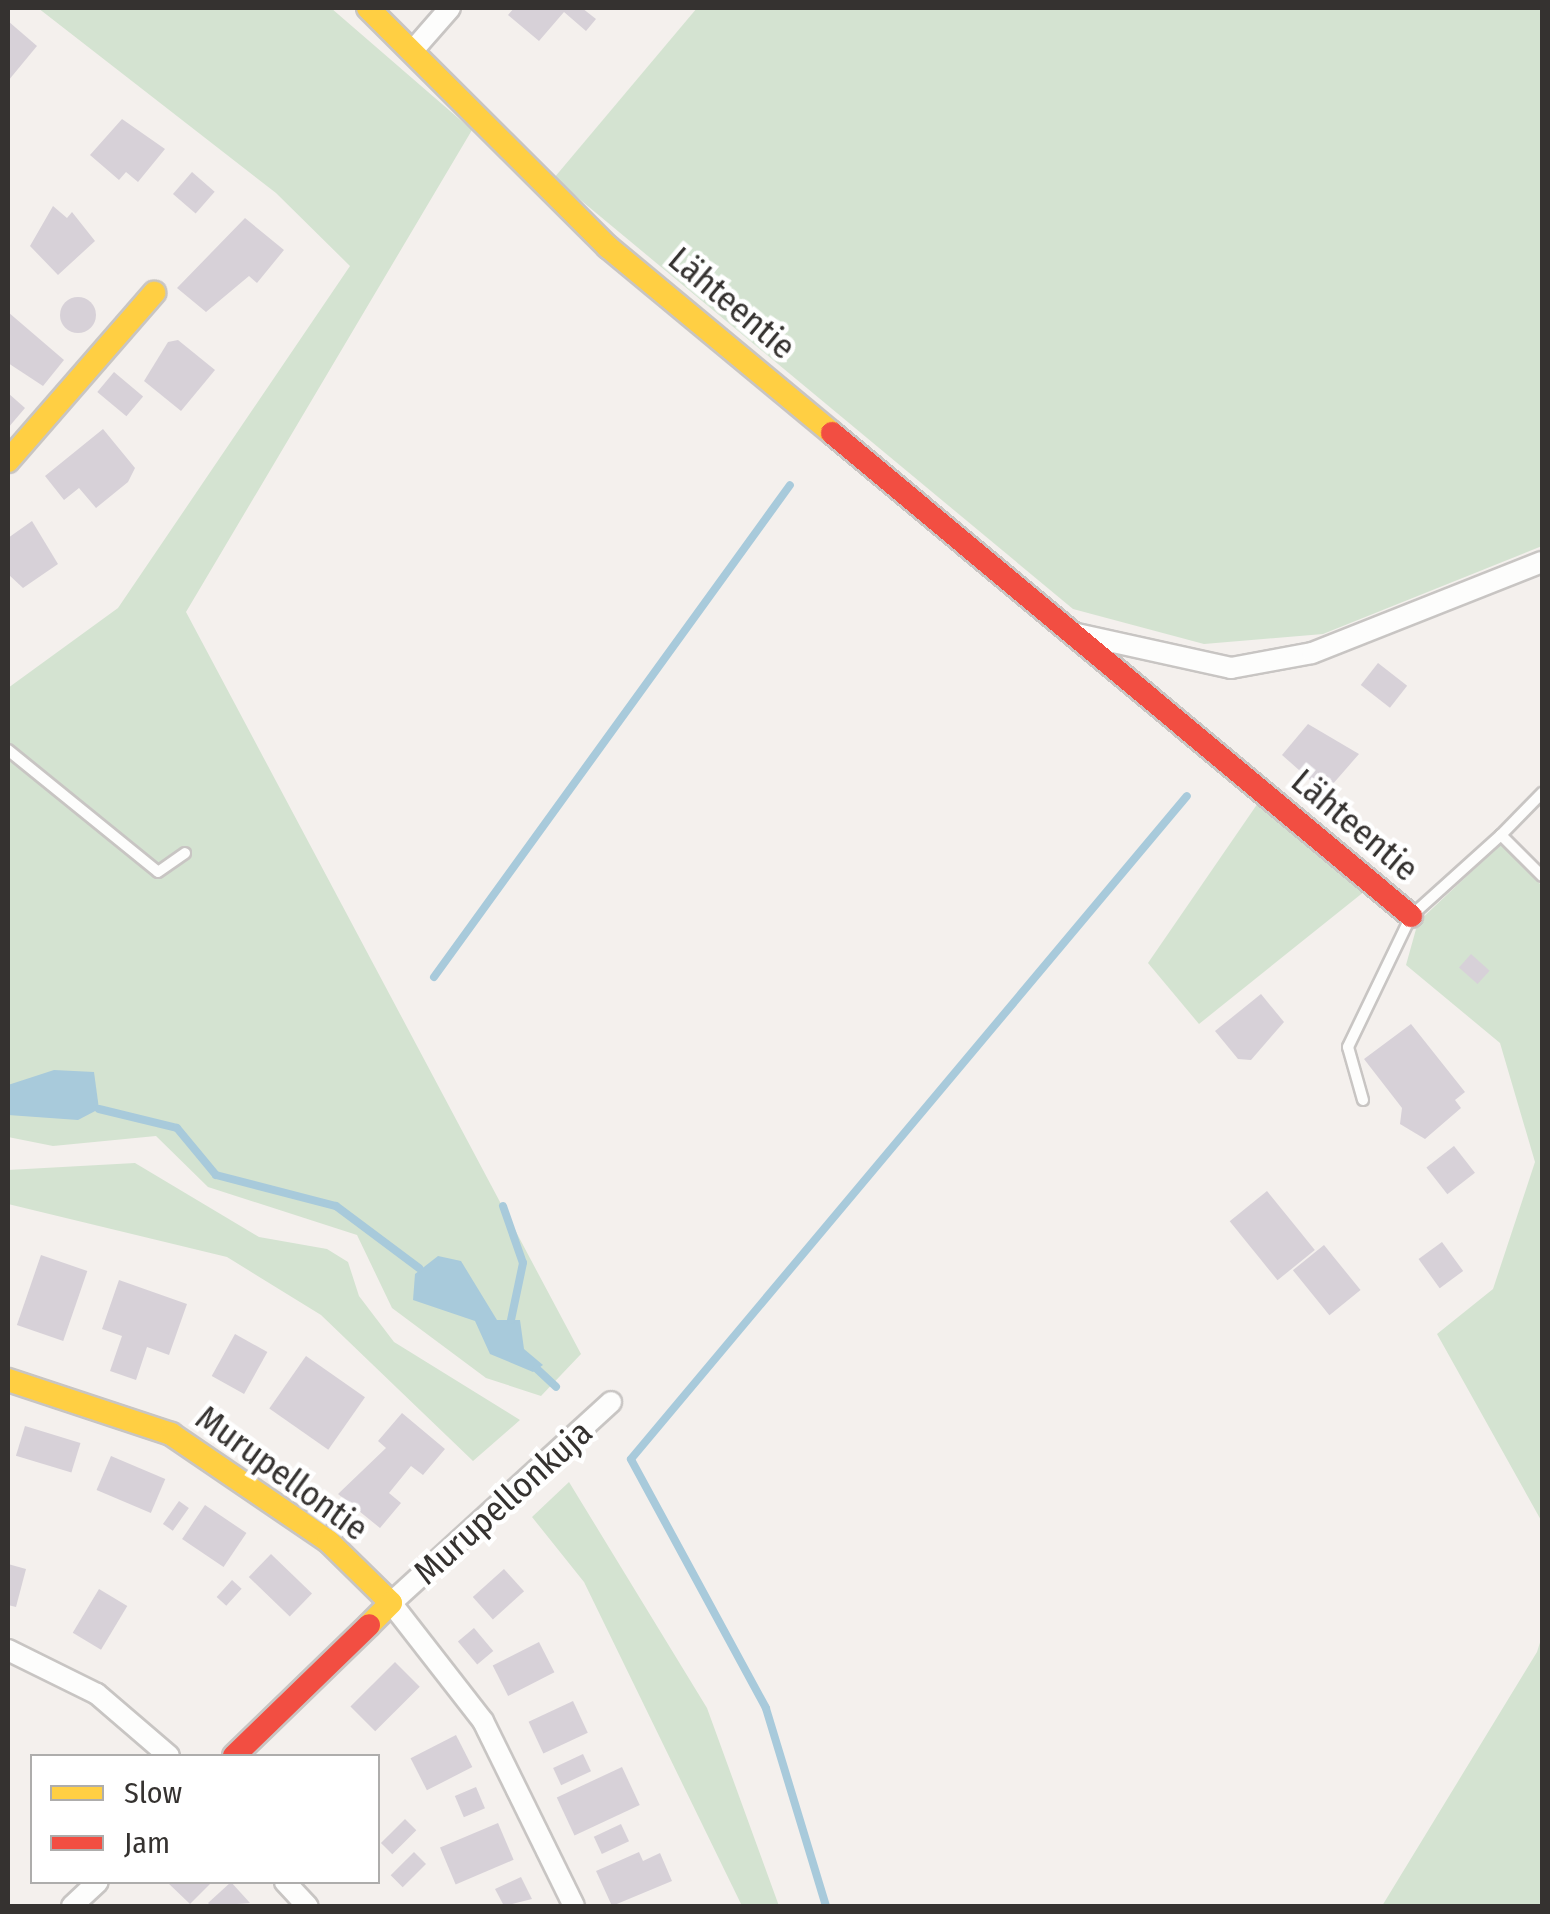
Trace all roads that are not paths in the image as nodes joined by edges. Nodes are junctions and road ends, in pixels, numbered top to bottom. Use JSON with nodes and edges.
{"nodes":[{"id":1,"x":368,"y":8,"type":"edge"},
{"id":2,"x":450,"y":8,"type":"edge"},
{"id":3,"x":416,"y":48,"type":"junction"},
{"id":4,"x":154,"y":292,"type":"dead end"},
{"id":5,"x":8,"y":461,"type":"edge"},
{"id":6,"x":1542,"y":562,"type":"edge"},
{"id":7,"x":1070,"y":632,"type":"junction"},
{"id":8,"x":8,"y":750,"type":"edge"},
{"id":9,"x":1542,"y":793,"type":"edge"},
{"id":10,"x":1501,"y":836,"type":"junction"},
{"id":11,"x":185,"y":853,"type":"dead end"},
{"id":12,"x":1542,"y":876,"type":"edge"},
{"id":13,"x":1410,"y":916,"type":"junction"},
{"id":14,"x":1364,"y":1100,"type":"dead end"},
{"id":15,"x":8,"y":1380,"type":"edge"},
{"id":16,"x":611,"y":1402,"type":"dead end"},
{"id":17,"x":391,"y":1604,"type":"junction"},
{"id":18,"x":8,"y":1650,"type":"edge"},
{"id":19,"x":167,"y":1754,"type":"edge"},
{"id":20,"x":236,"y":1754,"type":"edge"},
{"id":21,"x":96,"y":1884,"type":"edge"},
{"id":22,"x":286,"y":1884,"type":"edge"},
{"id":23,"x":72,"y":1906,"type":"edge"},
{"id":24,"x":308,"y":1906,"type":"edge"},
{"id":25,"x":574,"y":1906,"type":"edge"}],
"edges":[{"from":1,"to":3,"type":"street","name":"Lähteentie"},
{"from":2,"to":3,"type":"street"},
{"from":3,"to":7,"type":"street","name":"Lähteentie"},
{"from":4,"to":5,"type":"street"},
{"from":6,"to":7,"type":"street","name":"Lähteentie"},
{"from":7,"to":13,"type":"street","name":"Lähteentie"},
{"from":8,"to":11,"type":"lane"},
{"from":9,"to":10,"type":"lane"},
{"from":10,"to":12,"type":"lane"},
{"from":10,"to":13,"type":"lane"},
{"from":13,"to":14,"type":"lane"},
{"from":15,"to":17,"type":"street","name":"Murupellontie"},
{"from":16,"to":17,"type":"street","name":"Murupellonkuja"},
{"from":17,"to":20,"type":"street"},
{"from":17,"to":25,"type":"street","name":"Murupellonkuja"},
{"from":18,"to":19,"type":"street"},
{"from":21,"to":23,"type":"street"},
{"from":22,"to":24,"type":"street"}]}
